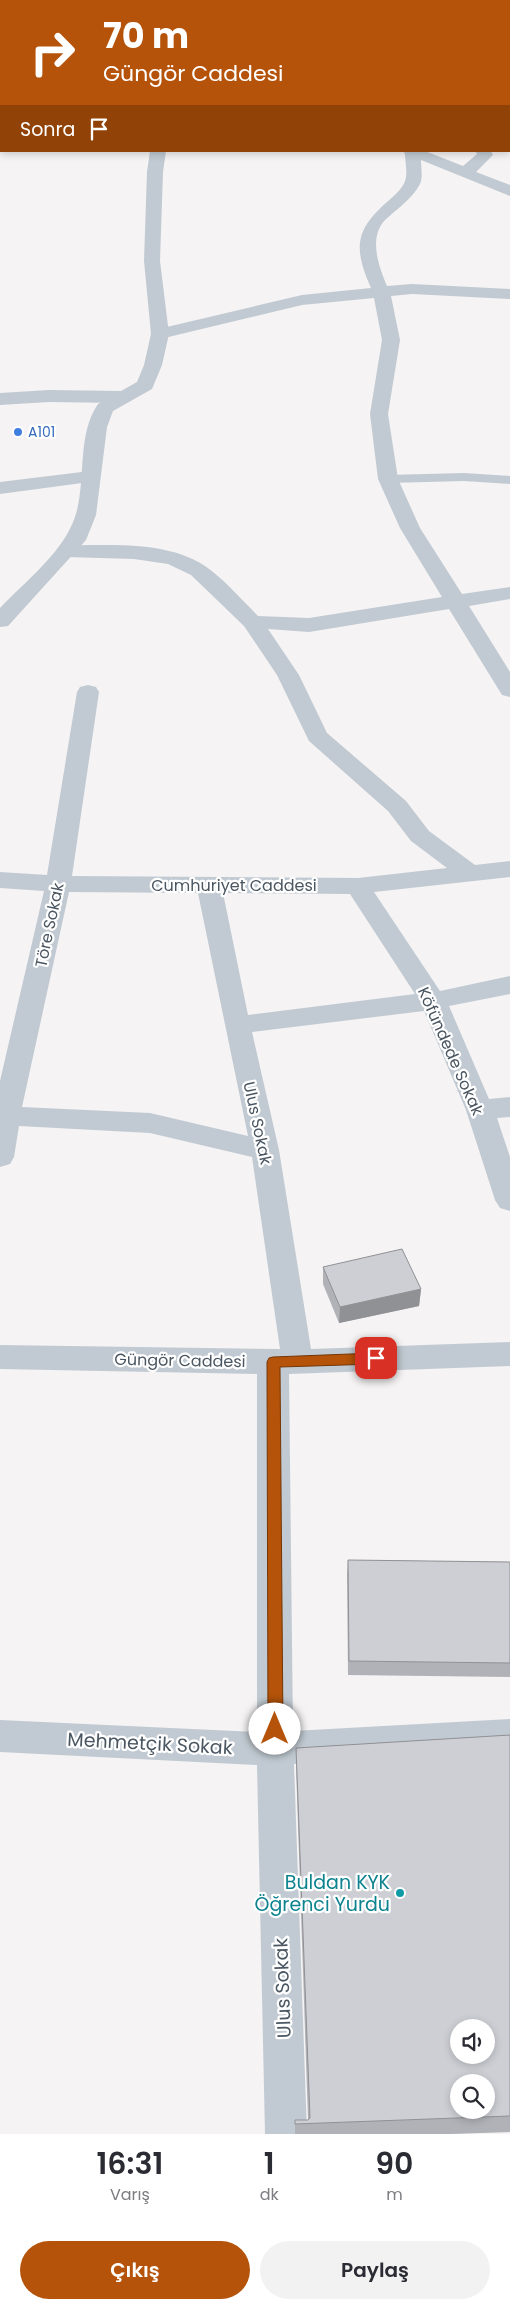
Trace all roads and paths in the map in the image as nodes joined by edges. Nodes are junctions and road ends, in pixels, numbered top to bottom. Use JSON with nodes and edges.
{"nodes":[{"id":1,"x":158,"y":152,"type":"edge"},
{"id":2,"x":412,"y":152,"type":"edge"},
{"id":3,"x":483,"y":152,"type":"edge"},
{"id":4,"x":466,"y":172,"type":"junction"},
{"id":5,"x":510,"y":191,"type":"edge"},
{"id":6,"x":381,"y":292,"type":"junction"},
{"id":7,"x":510,"y":294,"type":"edge"},
{"id":8,"x":160,"y":334,"type":"junction"},
{"id":9,"x":121,"y":397,"type":"junction"},
{"id":10,"x":0,"y":399,"type":"edge"},
{"id":11,"x":90,"y":477,"type":"junction"},
{"id":12,"x":388,"y":479,"type":"junction"},
{"id":13,"x":510,"y":480,"type":"edge"},
{"id":14,"x":0,"y":488,"type":"edge"},
{"id":15,"x":66,"y":551,"type":"junction"},
{"id":16,"x":510,"y":593,"type":"edge"},
{"id":17,"x":455,"y":601,"type":"junction"},
{"id":18,"x":0,"y":621,"type":"edge"},
{"id":19,"x":252,"y":622,"type":"junction"},
{"id":20,"x":510,"y":690,"type":"edge"},
{"id":21,"x":88,"y":692,"type":"dead end"},
{"id":22,"x":510,"y":869,"type":"edge"},
{"id":23,"x":468,"y":872,"type":"junction"},
{"id":24,"x":0,"y":880,"type":"edge"},
{"id":25,"x":58,"y":884,"type":"junction"},
{"id":26,"x":209,"y":886,"type":"junction"},
{"id":27,"x":358,"y":886,"type":"junction"},
{"id":28,"x":510,"y":985,"type":"edge"},
{"id":29,"x":432,"y":1001,"type":"junction"},
{"id":30,"x":237,"y":1025,"type":"junction"},
{"id":31,"x":510,"y":1107,"type":"edge"},
{"id":32,"x":480,"y":1110,"type":"junction"},
{"id":33,"x":6,"y":1116,"type":"junction"},
{"id":34,"x":265,"y":1150,"type":"junction"},
{"id":35,"x":0,"y":1157,"type":"edge"},
{"id":36,"x":510,"y":1200,"type":"edge"},
{"id":37,"x":510,"y":1354,"type":"edge"},
{"id":38,"x":0,"y":1357,"type":"edge"},
{"id":39,"x":285,"y":1362,"type":"junction"},
{"id":40,"x":510,"y":1735,"type":"edge"},
{"id":41,"x":0,"y":1736,"type":"edge"},
{"id":42,"x":276,"y":1749,"type":"junction"},
{"id":43,"x":286,"y":2134,"type":"edge"}],
"edges":[{"from":1,"to":8,"type":"street"},
{"from":2,"to":4,"type":"street"},
{"from":2,"to":6,"type":"street"},
{"from":3,"to":4,"type":"street"},
{"from":4,"to":5,"type":"street"},
{"from":6,"to":7,"type":"street"},
{"from":6,"to":8,"type":"street"},
{"from":6,"to":12,"type":"street"},
{"from":8,"to":9,"type":"street"},
{"from":9,"to":10,"type":"street"},
{"from":9,"to":11,"type":"street"},
{"from":11,"to":14,"type":"street"},
{"from":11,"to":15,"type":"street"},
{"from":12,"to":13,"type":"lane"},
{"from":12,"to":17,"type":"street"},
{"from":15,"to":18,"type":"street"},
{"from":15,"to":19,"type":"street"},
{"from":16,"to":17,"type":"street"},
{"from":17,"to":19,"type":"street"},
{"from":17,"to":20,"type":"street"},
{"from":19,"to":23,"type":"street"},
{"from":21,"to":25,"type":"street","name":"Töre Sokak"},
{"from":22,"to":23,"type":"street","name":"Cumhuriyet Caddesi"},
{"from":23,"to":27,"type":"street","name":"Cumhuriyet Caddesi"},
{"from":24,"to":25,"type":"street","name":"Cumhuriyet Caddesi"},
{"from":25,"to":26,"type":"street","name":"Cumhuriyet Caddesi"},
{"from":25,"to":33,"type":"street","name":"Töre Sokak"},
{"from":26,"to":27,"type":"street","name":"Cumhuriyet Caddesi"},
{"from":26,"to":30,"type":"street","name":"Ulus Sokak"},
{"from":27,"to":29,"type":"street","name":"Köfündede Sokak"},
{"from":28,"to":29,"type":"street"},
{"from":29,"to":30,"type":"street"},
{"from":29,"to":32,"type":"street","name":"Köfündede Sokak"},
{"from":30,"to":34,"type":"street","name":"Ulus Sokak"},
{"from":31,"to":32,"type":"street"},
{"from":32,"to":36,"type":"street","name":"Köfündede Sokak"},
{"from":33,"to":34,"type":"street"},
{"from":33,"to":35,"type":"street","name":"Töre Sokak"},
{"from":34,"to":39,"type":"street","name":"Ulus Sokak"},
{"from":37,"to":39,"type":"street","name":"Güngör Caddesi"},
{"from":38,"to":39,"type":"street","name":"Güngör Caddesi"},
{"from":39,"to":42,"type":"street","name":"Ulus Sokak"},
{"from":40,"to":42,"type":"street","name":"Mehmetçik Sokak"},
{"from":41,"to":42,"type":"street","name":"Mehmetçik Sokak"},
{"from":42,"to":43,"type":"street","name":"Ulus Sokak"}]}
